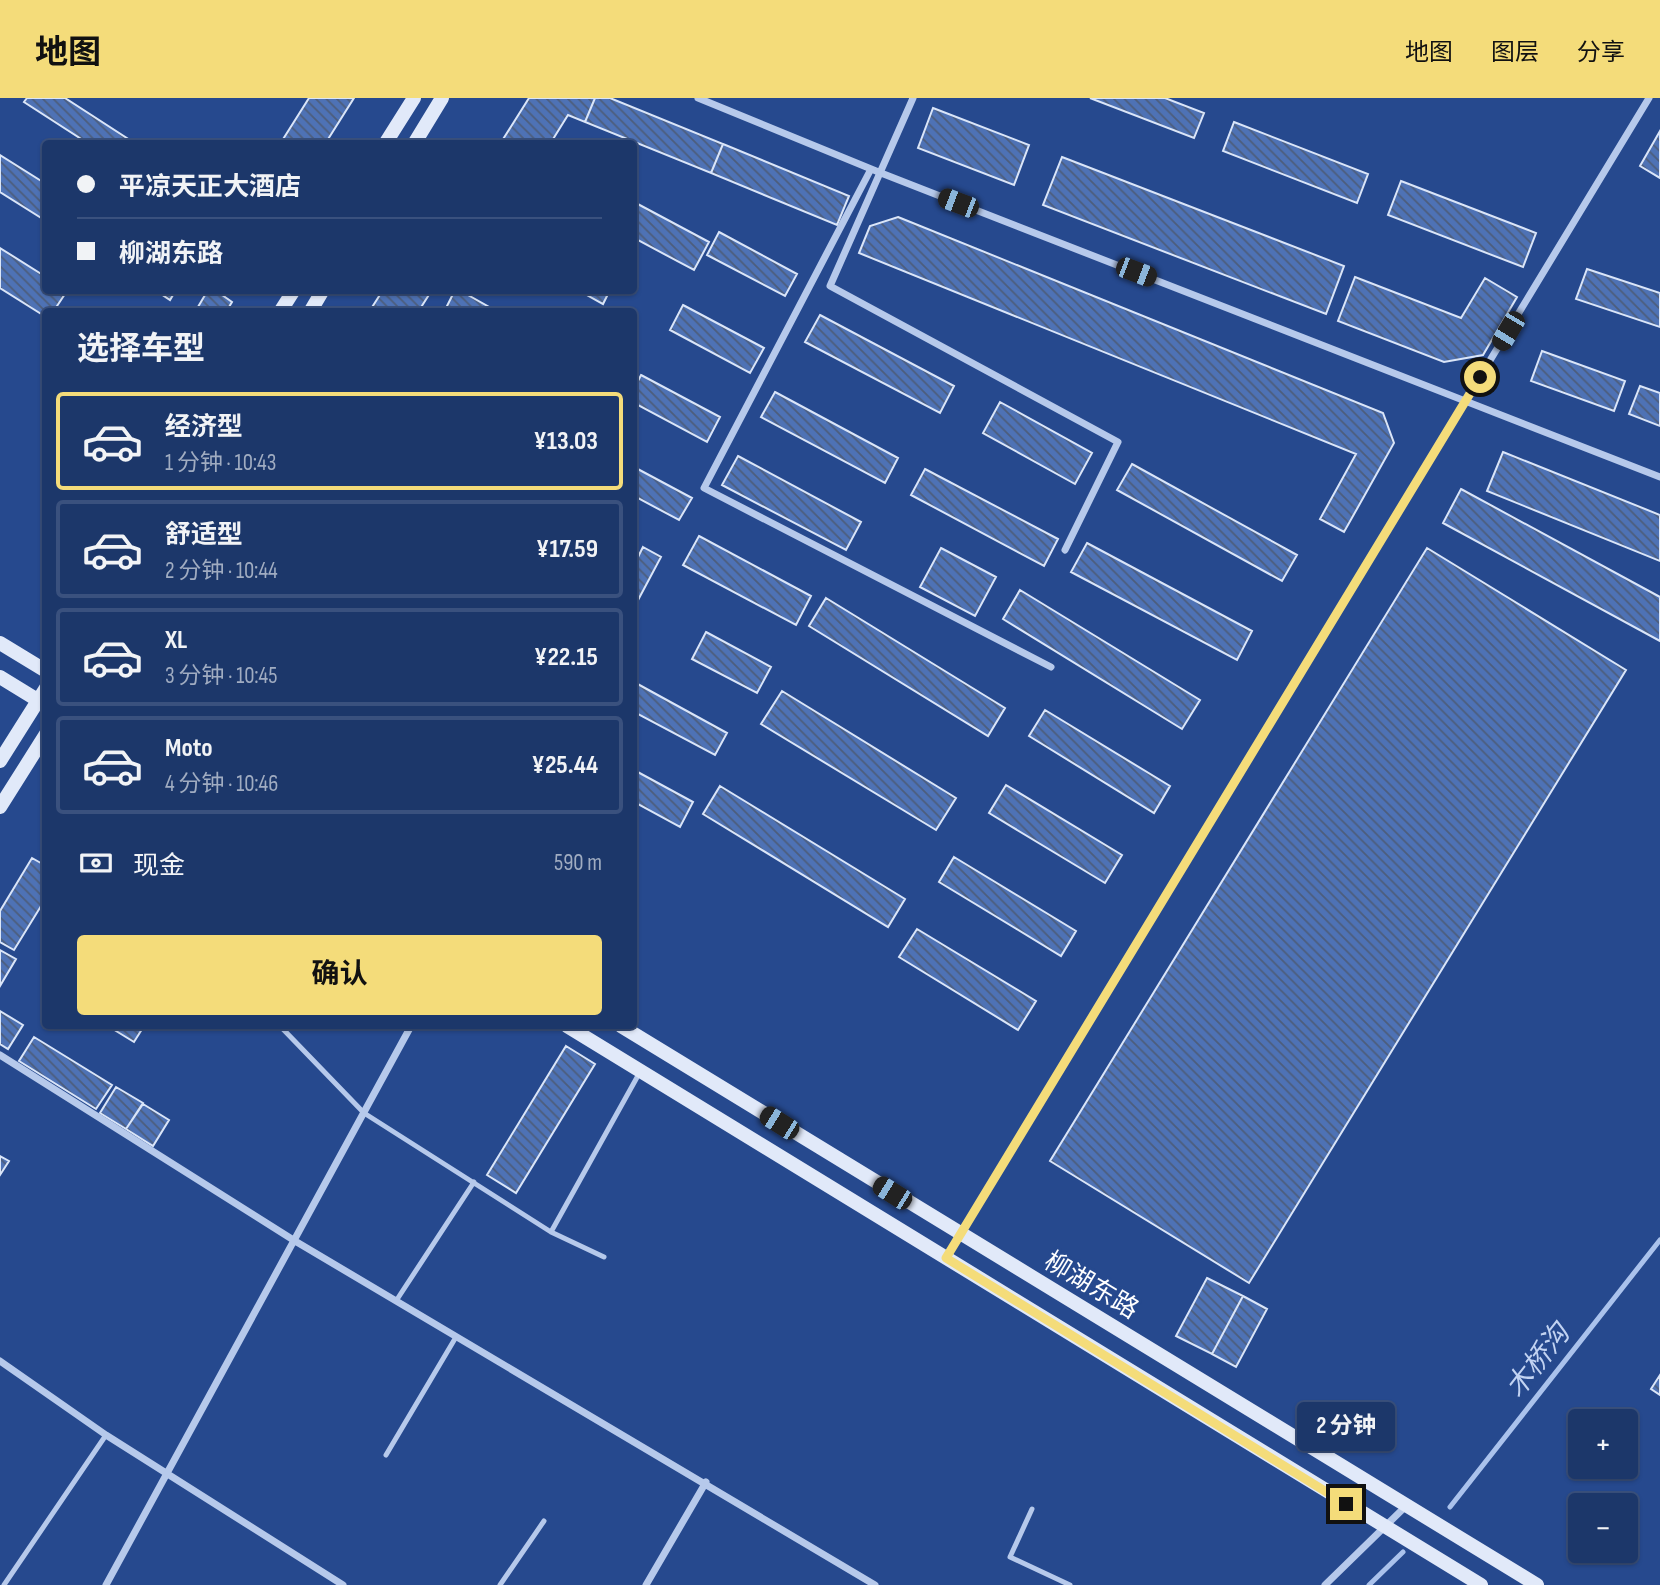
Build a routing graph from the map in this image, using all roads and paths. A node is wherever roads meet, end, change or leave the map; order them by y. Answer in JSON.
{"nodes":[{"id":1,"x":414,"y":98,"type":"edge"},
{"id":2,"x":442,"y":98,"type":"edge"},
{"id":3,"x":698,"y":98,"type":"edge"},
{"id":4,"x":913,"y":98,"type":"edge"},
{"id":5,"x":1649,"y":98,"type":"edge"},
{"id":6,"x":388,"y":140,"type":"edge"},
{"id":7,"x":416,"y":140,"type":"edge"},
{"id":8,"x":871,"y":169,"type":"junction"},
{"id":9,"x":881,"y":173,"type":"junction"},
{"id":10,"x":1466,"y":400,"type":"junction"},
{"id":11,"x":1660,"y":477,"type":"edge"},
{"id":12,"x":1065,"y":550,"type":"dead end"},
{"id":13,"x":0,"y":643,"type":"edge"},
{"id":14,"x":1051,"y":667,"type":"dead end"},
{"id":15,"x":42,"y":669,"type":"edge"},
{"id":16,"x":0,"y":677,"type":"edge"},
{"id":17,"x":42,"y":698,"type":"edge"},
{"id":18,"x":42,"y":699,"type":"edge"},
{"id":19,"x":42,"y":740,"type":"edge"},
{"id":20,"x":0,"y":761,"type":"edge"},
{"id":21,"x":0,"y":807,"type":"edge"},
{"id":22,"x":283,"y":1029,"type":"edge"},
{"id":23,"x":409,"y":1029,"type":"edge"},
{"id":24,"x":573,"y":1029,"type":"edge"},
{"id":25,"x":626,"y":1029,"type":"edge"},
{"id":26,"x":0,"y":1055,"type":"edge"},
{"id":27,"x":641,"y":1070,"type":"junction"},
{"id":28,"x":365,"y":1112,"type":"junction"},
{"id":29,"x":474,"y":1182,"type":"junction"},
{"id":30,"x":551,"y":1231,"type":"junction"},
{"id":31,"x":959,"y":1235,"type":"junction"},
{"id":32,"x":295,"y":1241,"type":"junction"},
{"id":33,"x":604,"y":1257,"type":"dead end"},
{"id":34,"x":946,"y":1258,"type":"junction"},
{"id":35,"x":396,"y":1301,"type":"junction"},
{"id":36,"x":456,"y":1337,"type":"junction"},
{"id":37,"x":1,"y":1363,"type":"edge"},
{"id":38,"x":106,"y":1435,"type":"junction"},
{"id":39,"x":386,"y":1455,"type":"dead end"},
{"id":40,"x":168,"y":1475,"type":"junction"},
{"id":41,"x":706,"y":1482,"type":"junction"},
{"id":42,"x":1406,"y":1506,"type":"junction"},
{"id":43,"x":1032,"y":1510,"type":"dead end"},
{"id":44,"x":544,"y":1521,"type":"dead end"},
{"id":45,"x":1385,"y":1527,"type":"junction"},
{"id":46,"x":4,"y":1585,"type":"edge"},
{"id":47,"x":106,"y":1585,"type":"edge"},
{"id":48,"x":343,"y":1585,"type":"edge"},
{"id":49,"x":500,"y":1585,"type":"edge"},
{"id":50,"x":646,"y":1585,"type":"edge"},
{"id":51,"x":875,"y":1585,"type":"edge"},
{"id":52,"x":1070,"y":1585,"type":"edge"},
{"id":53,"x":1325,"y":1585,"type":"edge"},
{"id":54,"x":1481,"y":1585,"type":"edge"},
{"id":55,"x":1537,"y":1585,"type":"edge"}],
"edges":[{"from":1,"to":6,"type":"main road"},
{"from":2,"to":7,"type":"main road"},
{"from":3,"to":8,"type":"street"},
{"from":4,"to":9,"type":"street"},
{"from":5,"to":10,"type":"street"},
{"from":8,"to":9,"type":"street"},
{"from":8,"to":14,"type":"street"},
{"from":9,"to":10,"type":"street"},
{"from":9,"to":12,"type":"street"},
{"from":10,"to":11,"type":"street"},
{"from":10,"to":31,"type":"street"},
{"from":13,"to":15,"type":"main road"},
{"from":16,"to":17,"type":"main road"},
{"from":18,"to":20,"type":"main road"},
{"from":19,"to":21,"type":"main road"},
{"from":22,"to":28,"type":"lane"},
{"from":23,"to":28,"type":"street"},
{"from":24,"to":27,"type":"main road","name":"柳湖东路"},
{"from":25,"to":31,"type":"main road","name":"柳湖东路"},
{"from":26,"to":32,"type":"street"},
{"from":27,"to":30,"type":"lane"},
{"from":27,"to":34,"type":"main road","name":"柳湖东路"},
{"from":28,"to":29,"type":"lane"},
{"from":28,"to":32,"type":"street"},
{"from":29,"to":30,"type":"lane"},
{"from":29,"to":35,"type":"lane"},
{"from":30,"to":33,"type":"lane"},
{"from":31,"to":34,"type":"street"},
{"from":31,"to":42,"type":"main road","name":"柳湖东路"},
{"from":32,"to":35,"type":"street"},
{"from":32,"to":40,"type":"street"},
{"from":34,"to":45,"type":"main road","name":"柳湖东路"},
{"from":35,"to":36,"type":"street"},
{"from":36,"to":39,"type":"lane"},
{"from":36,"to":41,"type":"street"},
{"from":37,"to":38,"type":"street"},
{"from":38,"to":40,"type":"street"},
{"from":38,"to":46,"type":"lane"},
{"from":40,"to":47,"type":"street"},
{"from":40,"to":48,"type":"street"},
{"from":41,"to":50,"type":"street"},
{"from":41,"to":51,"type":"street"},
{"from":42,"to":45,"type":"street"},
{"from":42,"to":55,"type":"main road","name":"柳湖东路"},
{"from":43,"to":52,"type":"lane"},
{"from":44,"to":49,"type":"lane"},
{"from":45,"to":53,"type":"street"},
{"from":45,"to":54,"type":"main road","name":"柳湖东路"}]}
